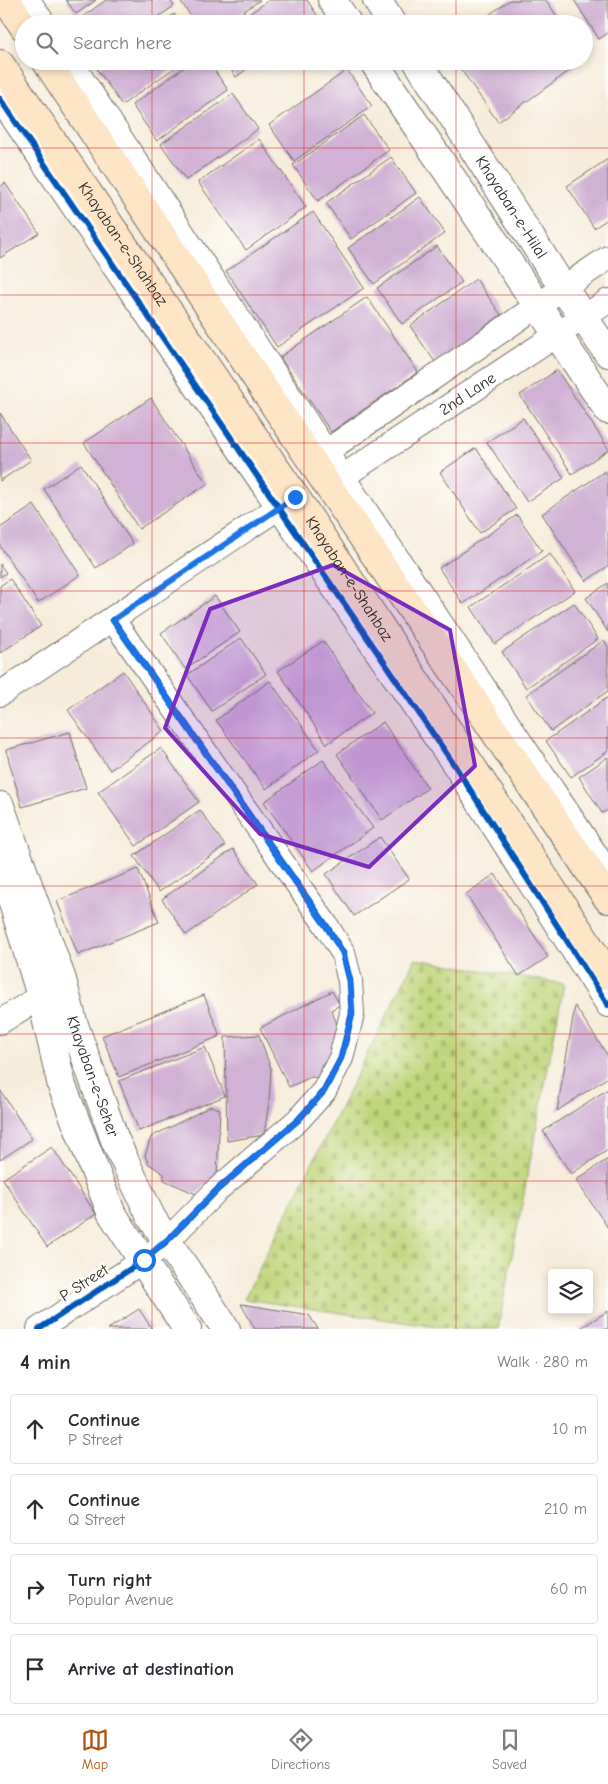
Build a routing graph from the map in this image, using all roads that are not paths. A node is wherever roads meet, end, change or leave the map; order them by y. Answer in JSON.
{"nodes":[{"id":1,"x":6,"y":0,"type":"edge"},
{"id":2,"x":28,"y":0,"type":"edge"},
{"id":3,"x":332,"y":0,"type":"edge"},
{"id":4,"x":377,"y":0,"type":"edge"},
{"id":5,"x":16,"y":15,"type":"edge"},
{"id":6,"x":38,"y":15,"type":"edge"},
{"id":7,"x":342,"y":15,"type":"edge"},
{"id":8,"x":386,"y":15,"type":"edge"},
{"id":9,"x":0,"y":64,"type":"edge"},
{"id":10,"x":52,"y":70,"type":"edge"},
{"id":11,"x":76,"y":70,"type":"edge"},
{"id":12,"x":379,"y":70,"type":"edge"},
{"id":13,"x":422,"y":70,"type":"edge"},
{"id":14,"x":0,"y":99,"type":"edge"},
{"id":15,"x":608,"y":258,"type":"edge"},
{"id":16,"x":563,"y":288,"type":"junction"},
{"id":17,"x":608,"y":301,"type":"edge"},
{"id":18,"x":536,"y":306,"type":"junction"},
{"id":19,"x":584,"y":317,"type":"junction"},
{"id":20,"x":557,"y":335,"type":"junction"},
{"id":21,"x":608,"y":353,"type":"edge"},
{"id":22,"x":608,"y":410,"type":"edge"},
{"id":23,"x":319,"y":457,"type":"junction"},
{"id":24,"x":336,"y":481,"type":"junction"},
{"id":25,"x":287,"y":502,"type":"junction"},
{"id":26,"x":113,"y":620,"type":"junction"},
{"id":27,"x":1,"y":695,"type":"edge"},
{"id":28,"x":0,"y":806,"type":"edge"},
{"id":29,"x":0,"y":860,"type":"edge"},
{"id":30,"x":608,"y":873,"type":"edge"},
{"id":31,"x":608,"y":899,"type":"edge"},
{"id":32,"x":608,"y":975,"type":"edge"},
{"id":33,"x":51,"y":988,"type":"junction"},
{"id":34,"x":608,"y":1005,"type":"edge"},
{"id":35,"x":0,"y":1022,"type":"edge"},
{"id":36,"x":167,"y":1240,"type":"junction"},
{"id":37,"x":144,"y":1260,"type":"junction"},
{"id":38,"x":40,"y":1329,"type":"edge"},
{"id":39,"x":187,"y":1329,"type":"edge"},
{"id":40,"x":226,"y":1329,"type":"edge"}],
"edges":[{"from":1,"to":5,"type":"main road"},
{"from":2,"to":6,"type":"street"},
{"from":3,"to":7,"type":"street"},
{"from":4,"to":8,"type":"street"},
{"from":9,"to":25,"type":"main road","name":"Khayaban-e-Shahbaz"},
{"from":10,"to":23,"type":"main road","name":"Khayaban-e-Shahbaz"},
{"from":11,"to":23,"type":"street"},
{"from":12,"to":18,"type":"street"},
{"from":13,"to":16,"type":"street","name":"Khayaban-e-Hilal"},
{"from":14,"to":25,"type":"street"},
{"from":15,"to":16,"type":"street"},
{"from":16,"to":18,"type":"street"},
{"from":16,"to":19,"type":"street","name":"Khayaban-e-Hilal"},
{"from":17,"to":19,"type":"street","name":"2nd Lane"},
{"from":18,"to":20,"type":"street"},
{"from":18,"to":23,"type":"street"},
{"from":19,"to":20,"type":"street","name":"2nd Lane"},
{"from":19,"to":21,"type":"street","name":"Khayaban-e-Hilal"},
{"from":20,"to":22,"type":"street"},
{"from":20,"to":24,"type":"street","name":"2nd Lane"},
{"from":23,"to":24,"type":"main road","name":"Khayaban-e-Shahbaz"},
{"from":24,"to":30,"type":"street"},
{"from":24,"to":31,"type":"main road","name":"Khayaban-e-Shahbaz"},
{"from":25,"to":26,"type":"street"},
{"from":25,"to":32,"type":"main road","name":"Khayaban-e-Shahbaz"},
{"from":25,"to":34,"type":"street"},
{"from":26,"to":27,"type":"street"},
{"from":26,"to":36,"type":"street","name":"P Street"},
{"from":28,"to":33,"type":"street","name":"Khayaban-e-Seher"},
{"from":29,"to":33,"type":"street","name":"Khayaban-e-Seher"},
{"from":33,"to":35,"type":"street"},
{"from":33,"to":36,"type":"street","name":"Khayaban-e-Seher"},
{"from":33,"to":37,"type":"street","name":"Khayaban-e-Seher"},
{"from":36,"to":37,"type":"street","name":"P Street"},
{"from":36,"to":40,"type":"street","name":"Khayaban-e-Seher"},
{"from":37,"to":38,"type":"street","name":"P Street"},
{"from":37,"to":39,"type":"street","name":"Khayaban-e-Seher"}]}
